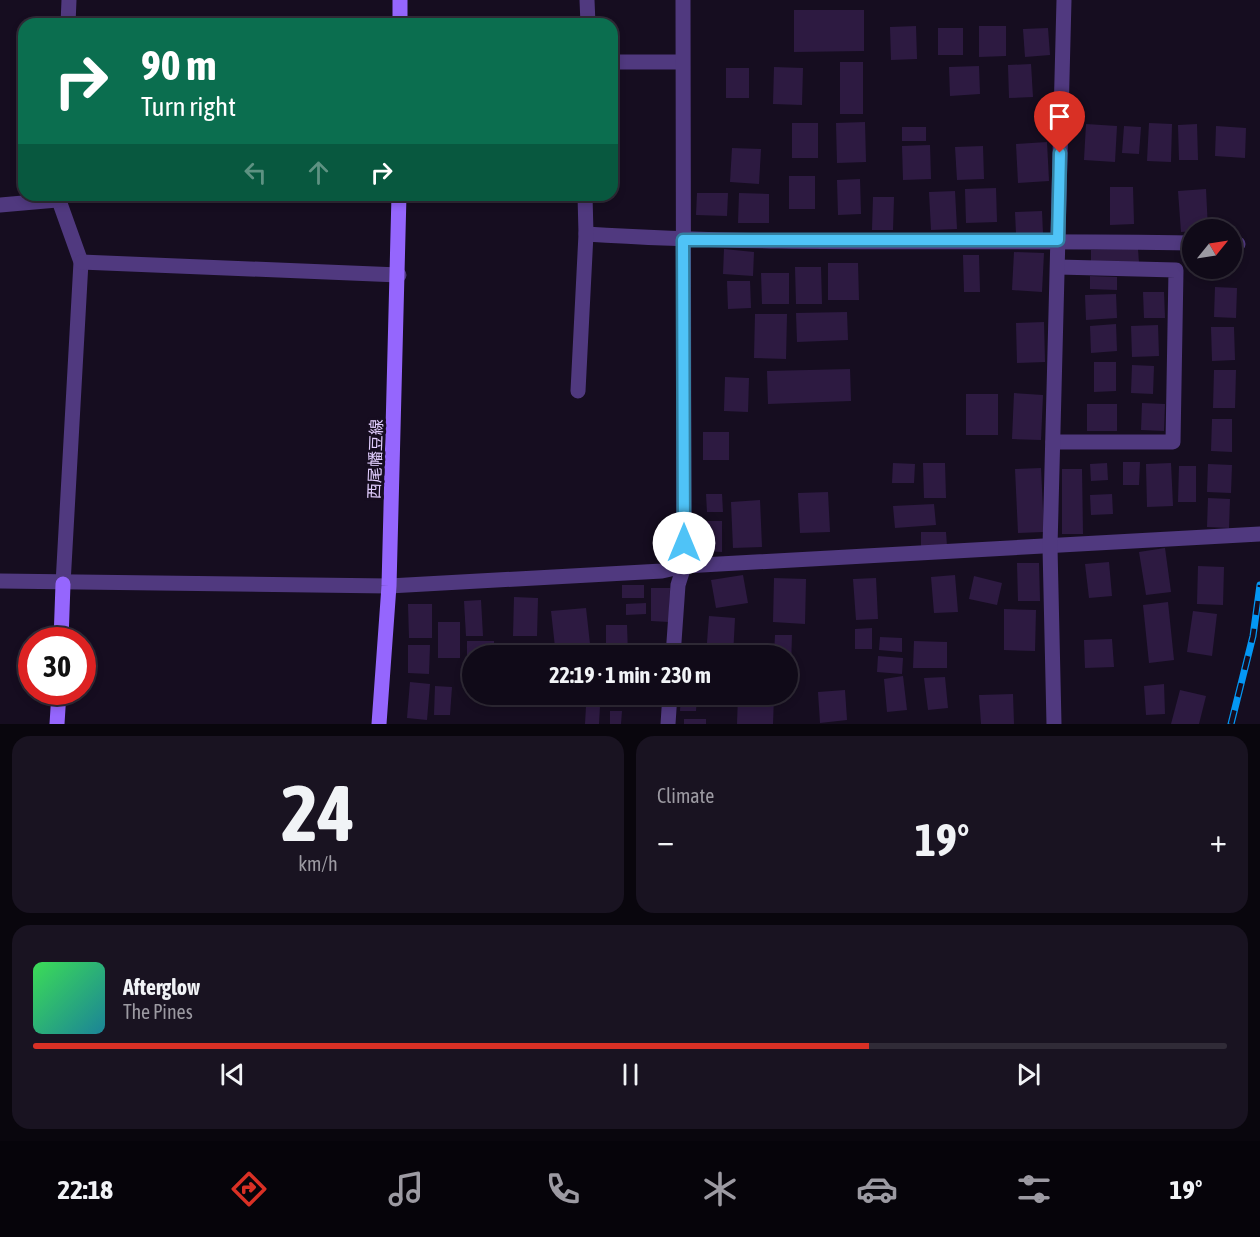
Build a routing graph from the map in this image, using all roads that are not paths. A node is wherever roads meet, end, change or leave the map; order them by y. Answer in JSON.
{"nodes":[{"id":1,"x":69,"y":0,"type":"edge"},
{"id":2,"x":400,"y":0,"type":"edge"},
{"id":3,"x":587,"y":0,"type":"edge"},
{"id":4,"x":683,"y":0,"type":"edge"},
{"id":5,"x":1064,"y":0,"type":"edge"},
{"id":6,"x":68,"y":18,"type":"edge"},
{"id":7,"x":399,"y":18,"type":"edge"},
{"id":8,"x":588,"y":18,"type":"edge"},
{"id":9,"x":618,"y":62,"type":"edge"},
{"id":10,"x":682,"y":62,"type":"junction"},
{"id":11,"x":33,"y":201,"type":"edge"},
{"id":12,"x":58,"y":201,"type":"edge"},
{"id":13,"x":399,"y":201,"type":"edge"},
{"id":14,"x":585,"y":201,"type":"edge"},
{"id":15,"x":0,"y":205,"type":"edge"},
{"id":16,"x":586,"y":234,"type":"junction"},
{"id":17,"x":683,"y":240,"type":"junction"},
{"id":18,"x":1058,"y":240,"type":"junction"},
{"id":19,"x":1182,"y":243,"type":"edge"},
{"id":20,"x":81,"y":262,"type":"junction"},
{"id":21,"x":1058,"y":267,"type":"junction"},
{"id":22,"x":399,"y":274,"type":"junction"},
{"id":23,"x":578,"y":391,"type":"dead end"},
{"id":24,"x":1053,"y":442,"type":"junction"},
{"id":25,"x":1260,"y":534,"type":"edge"},
{"id":26,"x":1050,"y":547,"type":"junction"},
{"id":27,"x":684,"y":566,"type":"junction"},
{"id":28,"x":0,"y":581,"type":"edge"},
{"id":29,"x":63,"y":584,"type":"junction"},
{"id":30,"x":389,"y":586,"type":"junction"},
{"id":31,"x":61,"y":627,"type":"edge"},
{"id":32,"x":674,"y":645,"type":"edge"},
{"id":33,"x":58,"y":705,"type":"edge"},
{"id":34,"x":669,"y":705,"type":"edge"},
{"id":35,"x":57,"y":724,"type":"edge"},
{"id":36,"x":379,"y":724,"type":"edge"},
{"id":37,"x":668,"y":724,"type":"edge"},
{"id":38,"x":1054,"y":724,"type":"edge"}],
"edges":[{"from":1,"to":6,"type":"street"},
{"from":2,"to":7,"type":"main road"},
{"from":3,"to":8,"type":"street"},
{"from":4,"to":10,"type":"street"},
{"from":5,"to":18,"type":"street"},
{"from":9,"to":10,"type":"street"},
{"from":10,"to":17,"type":"street"},
{"from":11,"to":15,"type":"street"},
{"from":12,"to":20,"type":"street"},
{"from":13,"to":22,"type":"main road","name":"西尾幡豆線"},
{"from":14,"to":16,"type":"street"},
{"from":16,"to":17,"type":"street"},
{"from":16,"to":23,"type":"street"},
{"from":17,"to":18,"type":"street"},
{"from":17,"to":27,"type":"street"},
{"from":18,"to":19,"type":"street"},
{"from":18,"to":21,"type":"street"},
{"from":20,"to":22,"type":"street"},
{"from":20,"to":29,"type":"street"},
{"from":21,"to":24,"type":"street"},
{"from":21,"to":24,"type":"street"},
{"from":22,"to":30,"type":"main road","name":"西尾幡豆線"},
{"from":24,"to":26,"type":"street"},
{"from":25,"to":26,"type":"street"},
{"from":26,"to":27,"type":"street"},
{"from":26,"to":38,"type":"street"},
{"from":27,"to":30,"type":"street"},
{"from":27,"to":32,"type":"street"},
{"from":28,"to":29,"type":"street"},
{"from":29,"to":30,"type":"street"},
{"from":29,"to":31,"type":"main road"},
{"from":30,"to":36,"type":"main road","name":"西尾幡豆線"},
{"from":33,"to":35,"type":"main road"},
{"from":34,"to":37,"type":"street"}]}
